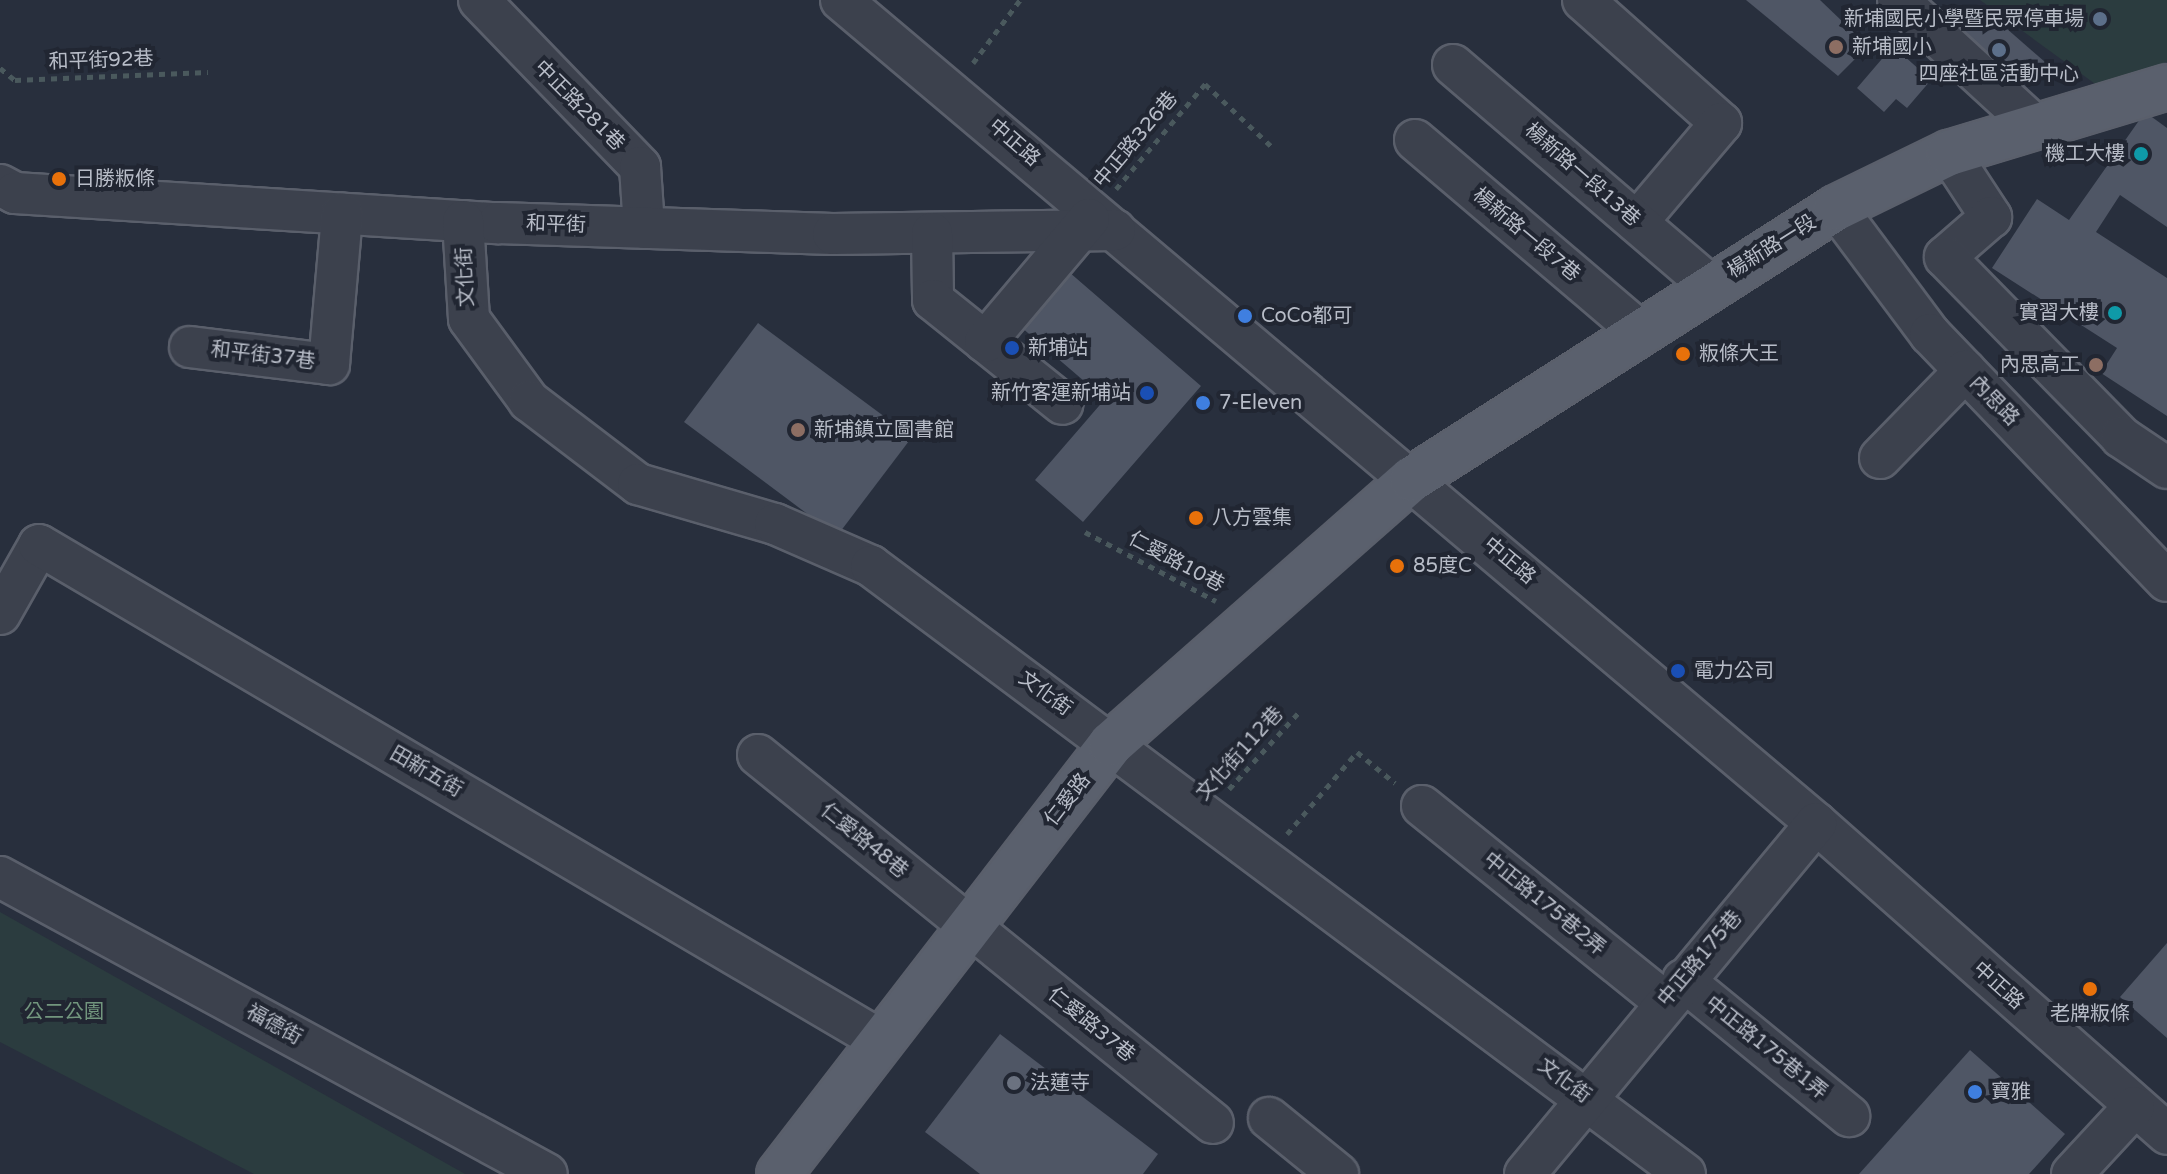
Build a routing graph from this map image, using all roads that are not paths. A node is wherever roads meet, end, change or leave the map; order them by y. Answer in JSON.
{"nodes":[{"id":1,"x":479,"y":0,"type":"edge"},
{"id":2,"x":841,"y":0,"type":"edge"},
{"id":3,"x":1583,"y":0,"type":"edge"},
{"id":4,"x":1898,"y":0,"type":"edge"},
{"id":5,"x":1453,"y":65,"type":"dead end"},
{"id":6,"x":2167,"y":87,"type":"edge"},
{"id":7,"x":2036,"y":127,"type":"junction"},
{"id":8,"x":1415,"y":140,"type":"dead end"},
{"id":9,"x":1949,"y":153,"type":"junction"},
{"id":10,"x":0,"y":185,"type":"edge"},
{"id":11,"x":1836,"y":208,"type":"junction"},
{"id":12,"x":342,"y":214,"type":"junction"},
{"id":13,"x":463,"y":221,"type":"junction"},
{"id":14,"x":1637,"y":222,"type":"junction"},
{"id":15,"x":1096,"y":225,"type":"junction"},
{"id":16,"x":644,"y":228,"type":"junction"},
{"id":17,"x":932,"y":233,"type":"junction"},
{"id":18,"x":1710,"y":285,"type":"junction"},
{"id":19,"x":1638,"y":330,"type":"junction"},
{"id":20,"x":985,"y":342,"type":"junction"},
{"id":21,"x":190,"y":347,"type":"dead end"},
{"id":22,"x":1965,"y":371,"type":"junction"},
{"id":23,"x":1063,"y":404,"type":"dead end"},
{"id":24,"x":1880,"y":458,"type":"dead end"},
{"id":25,"x":2167,"y":468,"type":"edge"},
{"id":26,"x":1412,"y":479,"type":"junction"},
{"id":27,"x":2167,"y":581,"type":"edge"},
{"id":28,"x":0,"y":614,"type":"edge"},
{"id":29,"x":1111,"y":744,"type":"junction"},
{"id":30,"x":758,"y":755,"type":"dead end"},
{"id":31,"x":1422,"y":806,"type":"road end"},
{"id":32,"x":1816,"y":823,"type":"junction"},
{"id":33,"x":0,"y":877,"type":"edge"},
{"id":34,"x":969,"y":927,"type":"junction"},
{"id":35,"x":1674,"y":991,"type":"junction"},
{"id":36,"x":880,"y":1040,"type":"junction"},
{"id":37,"x":1585,"y":1096,"type":"junction"},
{"id":38,"x":2134,"y":1107,"type":"junction"},
{"id":39,"x":1849,"y":1116,"type":"dead end"},
{"id":40,"x":1269,"y":1118,"type":"dead end"},
{"id":41,"x":1213,"y":1123,"type":"dead end"},
{"id":42,"x":2167,"y":1134,"type":"edge"},
{"id":43,"x":547,"y":1174,"type":"edge"},
{"id":44,"x":779,"y":1174,"type":"edge"},
{"id":45,"x":1338,"y":1174,"type":"edge"},
{"id":46,"x":1525,"y":1174,"type":"edge"},
{"id":47,"x":1685,"y":1174,"type":"edge"},
{"id":48,"x":2072,"y":1174,"type":"edge"}],
"edges":[{"from":1,"to":16,"type":"street","name":"中正路281巷"},
{"from":2,"to":15,"type":"street","name":"中正路"},
{"from":3,"to":14,"type":"street"},
{"from":4,"to":7,"type":"street"},
{"from":5,"to":14,"type":"street","name":"楊新路一段13巷"},
{"from":6,"to":7,"type":"main road","name":"楊新路一段"},
{"from":7,"to":9,"type":"main road","name":"楊新路一段"},
{"from":8,"to":19,"type":"street","name":"楊新路一段7巷"},
{"from":9,"to":11,"type":"main road","name":"楊新路一段"},
{"from":9,"to":25,"type":"street"},
{"from":10,"to":12,"type":"street","name":"和平街"},
{"from":11,"to":18,"type":"main road","name":"楊新路一段"},
{"from":11,"to":22,"type":"street","name":"內思路"},
{"from":12,"to":13,"type":"street","name":"和平街"},
{"from":12,"to":21,"type":"street","name":"和平街37巷"},
{"from":13,"to":16,"type":"street","name":"和平街"},
{"from":13,"to":29,"type":"street","name":"文化街"},
{"from":14,"to":18,"type":"street","name":"楊新路一段13巷"},
{"from":15,"to":17,"type":"street","name":"和平街"},
{"from":15,"to":20,"type":"street"},
{"from":15,"to":26,"type":"street","name":"中正路"},
{"from":16,"to":17,"type":"street","name":"和平街"},
{"from":17,"to":20,"type":"street"},
{"from":18,"to":19,"type":"main road","name":"楊新路一段"},
{"from":19,"to":26,"type":"main road","name":"楊新路一段"},
{"from":20,"to":23,"type":"street"},
{"from":22,"to":24,"type":"street"},
{"from":22,"to":27,"type":"street","name":"內思路"},
{"from":26,"to":29,"type":"main road","name":"仁愛路"},
{"from":26,"to":32,"type":"street","name":"中正路"},
{"from":28,"to":36,"type":"street","name":"田新五街"},
{"from":29,"to":34,"type":"main road","name":"仁愛路"},
{"from":29,"to":37,"type":"street","name":"文化街"},
{"from":30,"to":34,"type":"street","name":"仁愛路48巷"},
{"from":31,"to":35,"type":"street","name":"中正路175巷2弄"},
{"from":32,"to":35,"type":"street","name":"中正路175巷"},
{"from":32,"to":38,"type":"street","name":"中正路"},
{"from":33,"to":43,"type":"street","name":"福德街"},
{"from":34,"to":36,"type":"main road","name":"仁愛路"},
{"from":34,"to":41,"type":"street","name":"仁愛路37巷"},
{"from":35,"to":37,"type":"street","name":"中正路175巷"},
{"from":35,"to":39,"type":"street","name":"中正路175巷1弄"},
{"from":36,"to":44,"type":"main road","name":"仁愛路"},
{"from":37,"to":46,"type":"street","name":"中正路175巷"},
{"from":37,"to":47,"type":"street","name":"文化街"},
{"from":38,"to":42,"type":"street","name":"中正路"},
{"from":38,"to":48,"type":"street"},
{"from":40,"to":45,"type":"street"}]}
